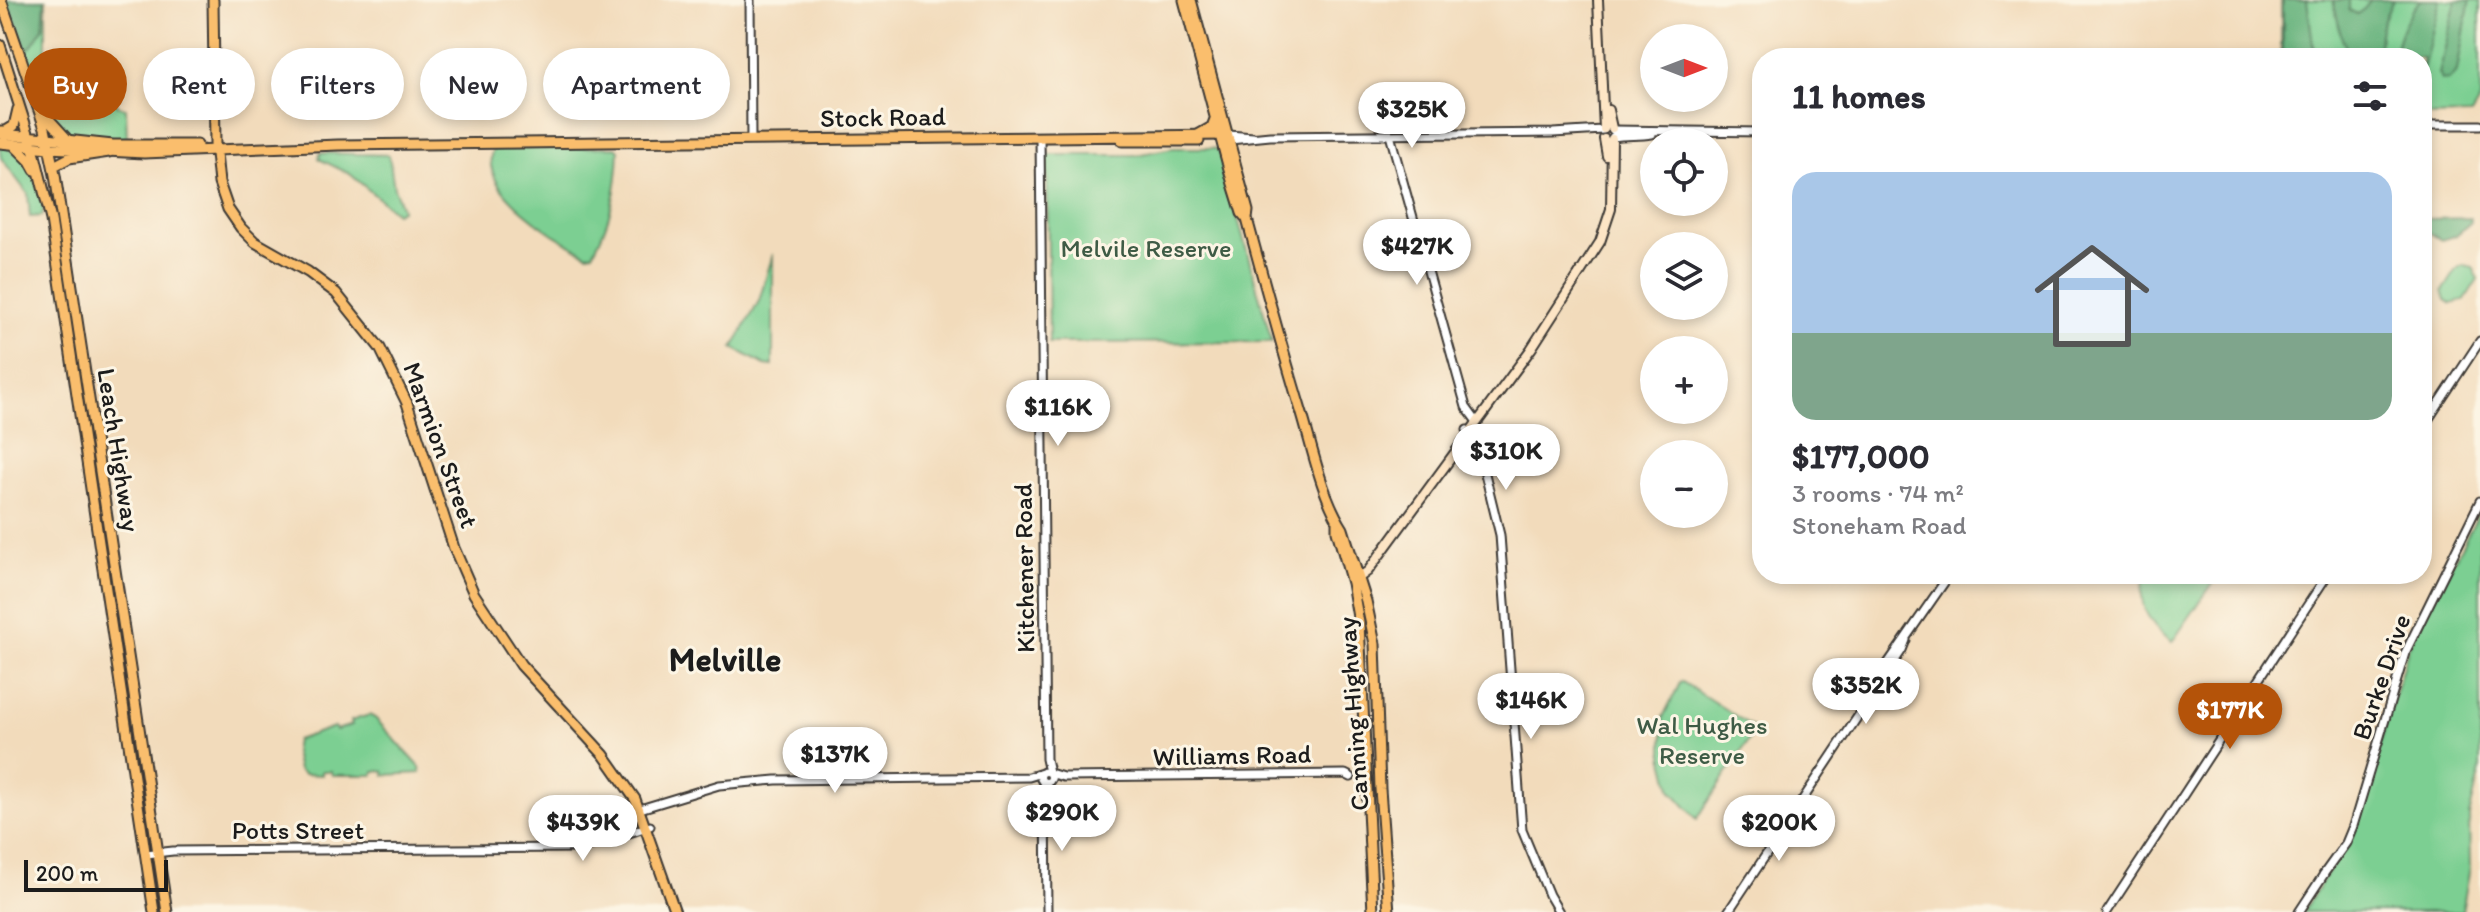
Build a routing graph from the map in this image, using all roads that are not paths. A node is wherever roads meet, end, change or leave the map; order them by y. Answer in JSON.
{"nodes":[{"id":1,"x":1,"y":0,"type":"edge"},
{"id":2,"x":215,"y":0,"type":"edge"},
{"id":3,"x":750,"y":0,"type":"edge"},
{"id":4,"x":1184,"y":0,"type":"edge"},
{"id":5,"x":1191,"y":0,"type":"edge"},
{"id":6,"x":1598,"y":0,"type":"edge"},
{"id":7,"x":0,"y":45,"type":"edge"},
{"id":8,"x":24,"y":67,"type":"edge"},
{"id":9,"x":18,"y":102,"type":"junction"},
{"id":10,"x":1215,"y":118,"type":"junction"},
{"id":11,"x":42,"y":120,"type":"edge"},
{"id":12,"x":50,"y":120,"type":"edge"},
{"id":13,"x":2432,"y":125,"type":"edge"},
{"id":14,"x":2480,"y":125,"type":"edge"},
{"id":15,"x":0,"y":132,"type":"edge"},
{"id":16,"x":1752,"y":132,"type":"edge"},
{"id":17,"x":1608,"y":133,"type":"junction"},
{"id":18,"x":1198,"y":135,"type":"junction"},
{"id":19,"x":1390,"y":135,"type":"junction"},
{"id":20,"x":1040,"y":137,"type":"junction"},
{"id":21,"x":1087,"y":138,"type":"junction"},
{"id":22,"x":1225,"y":138,"type":"junction"},
{"id":23,"x":68,"y":140,"type":"junction"},
{"id":24,"x":751,"y":140,"type":"junction"},
{"id":25,"x":31,"y":141,"type":"junction"},
{"id":26,"x":0,"y":143,"type":"edge"},
{"id":27,"x":48,"y":143,"type":"junction"},
{"id":28,"x":13,"y":144,"type":"junction"},
{"id":29,"x":218,"y":147,"type":"junction"},
{"id":30,"x":109,"y":152,"type":"junction"},
{"id":31,"x":54,"y":166,"type":"junction"},
{"id":32,"x":45,"y":191,"type":"junction"},
{"id":33,"x":2480,"y":341,"type":"edge"},
{"id":34,"x":2432,"y":414,"type":"edge"},
{"id":35,"x":1476,"y":420,"type":"junction"},
{"id":36,"x":1468,"y":432,"type":"junction"},
{"id":37,"x":2480,"y":501,"type":"edge"},
{"id":38,"x":2480,"y":511,"type":"edge"},
{"id":39,"x":2464,"y":536,"type":"junction"},
{"id":40,"x":1355,"y":578,"type":"junction"},
{"id":41,"x":1943,"y":584,"type":"edge"},
{"id":42,"x":2321,"y":584,"type":"edge"},
{"id":43,"x":1371,"y":621,"type":"junction"},
{"id":44,"x":1359,"y":623,"type":"junction"},
{"id":45,"x":1046,"y":777,"type":"junction"},
{"id":46,"x":1351,"y":777,"type":"dead end"},
{"id":47,"x":642,"y":808,"type":"junction"},
{"id":48,"x":648,"y":826,"type":"junction"},
{"id":49,"x":158,"y":852,"type":"junction"},
{"id":50,"x":146,"y":854,"type":"junction"},
{"id":51,"x":154,"y":912,"type":"edge"},
{"id":52,"x":167,"y":912,"type":"edge"},
{"id":53,"x":677,"y":912,"type":"edge"},
{"id":54,"x":1047,"y":912,"type":"edge"},
{"id":55,"x":1373,"y":912,"type":"edge"},
{"id":56,"x":1389,"y":912,"type":"edge"},
{"id":57,"x":1559,"y":912,"type":"edge"},
{"id":58,"x":1728,"y":912,"type":"edge"},
{"id":59,"x":2107,"y":912,"type":"edge"},
{"id":60,"x":2299,"y":912,"type":"edge"}],
"edges":[{"from":1,"to":8,"type":"main road","name":"Leach Highway"},
{"from":2,"to":29,"type":"main road","name":"Marmion Street"},
{"from":3,"to":24,"type":"street"},
{"from":4,"to":10,"type":"main road","name":"Canning Highway"},
{"from":5,"to":22,"type":"main road","name":"Canning Highway"},
{"from":6,"to":17,"type":"main road"},
{"from":7,"to":9,"type":"main road","name":"Leach Highway"},
{"from":9,"to":15,"type":"main road"},
{"from":9,"to":25,"type":"main road","name":"Leach Highway"},
{"from":10,"to":18,"type":"main road"},
{"from":10,"to":22,"type":"main road","name":"Canning Highway"},
{"from":11,"to":27,"type":"main road","name":"Leach Highway"},
{"from":12,"to":23,"type":"main road"},
{"from":13,"to":14,"type":"street"},
{"from":15,"to":25,"type":"main road","name":"Stock Road"},
{"from":16,"to":17,"type":"street","name":"Stock Road"},
{"from":17,"to":19,"type":"street","name":"Stock Road"},
{"from":17,"to":35,"type":"main road"},
{"from":18,"to":21,"type":"main road","name":"Stock Road"},
{"from":18,"to":22,"type":"main road","name":"Stock Road"},
{"from":19,"to":22,"type":"street","name":"Stock Road"},
{"from":19,"to":35,"type":"street"},
{"from":20,"to":21,"type":"main road","name":"Stock Road"},
{"from":20,"to":24,"type":"main road","name":"Stock Road"},
{"from":20,"to":45,"type":"street","name":"Kitchener Road"},
{"from":21,"to":22,"type":"main road","name":"Stock Road"},
{"from":22,"to":40,"type":"main road","name":"Canning Highway"},
{"from":23,"to":27,"type":"main road","name":"Stock Road"},
{"from":23,"to":29,"type":"main road","name":"Stock Road"},
{"from":24,"to":29,"type":"main road","name":"Stock Road"},
{"from":25,"to":27,"type":"main road","name":"Stock Road"},
{"from":25,"to":28,"type":"main road","name":"Stock Road"},
{"from":25,"to":32,"type":"main road","name":"Leach Highway"},
{"from":26,"to":28,"type":"main road","name":"Stock Road"},
{"from":27,"to":30,"type":"main road","name":"Stock Road"},
{"from":27,"to":31,"type":"main road","name":"Leach Highway"},
{"from":28,"to":32,"type":"main road"},
{"from":29,"to":30,"type":"main road","name":"Stock Road"},
{"from":29,"to":47,"type":"main road","name":"Marmion Street"},
{"from":30,"to":31,"type":"main road"},
{"from":31,"to":49,"type":"main road","name":"Leach Highway"},
{"from":32,"to":50,"type":"main road","name":"Leach Highway"},
{"from":33,"to":34,"type":"street"},
{"from":35,"to":36,"type":"main road"},
{"from":36,"to":40,"type":"main road"},
{"from":36,"to":57,"type":"street"},
{"from":37,"to":39,"type":"street","name":"Burke Drive"},
{"from":38,"to":39,"type":"street","name":"Burke Drive"},
{"from":39,"to":60,"type":"street","name":"Burke Drive"},
{"from":40,"to":43,"type":"main road","name":"Canning Highway"},
{"from":40,"to":44,"type":"main road","name":"Canning Highway"},
{"from":41,"to":58,"type":"street"},
{"from":42,"to":59,"type":"street"},
{"from":43,"to":44,"type":"main road"},
{"from":43,"to":56,"type":"main road","name":"Canning Highway"},
{"from":44,"to":55,"type":"main road","name":"Canning Highway"},
{"from":45,"to":46,"type":"street","name":"Williams Road"},
{"from":45,"to":47,"type":"street","name":"Williams Road"},
{"from":45,"to":54,"type":"street","name":"Kitchener Road"},
{"from":47,"to":48,"type":"main road","name":"Marmion Street"},
{"from":48,"to":49,"type":"street","name":"Potts Street"},
{"from":48,"to":53,"type":"main road","name":"Marmion Street"},
{"from":49,"to":50,"type":"street","name":"Potts Street"},
{"from":49,"to":52,"type":"main road","name":"Leach Highway"},
{"from":50,"to":51,"type":"main road","name":"Leach Highway"}]}
